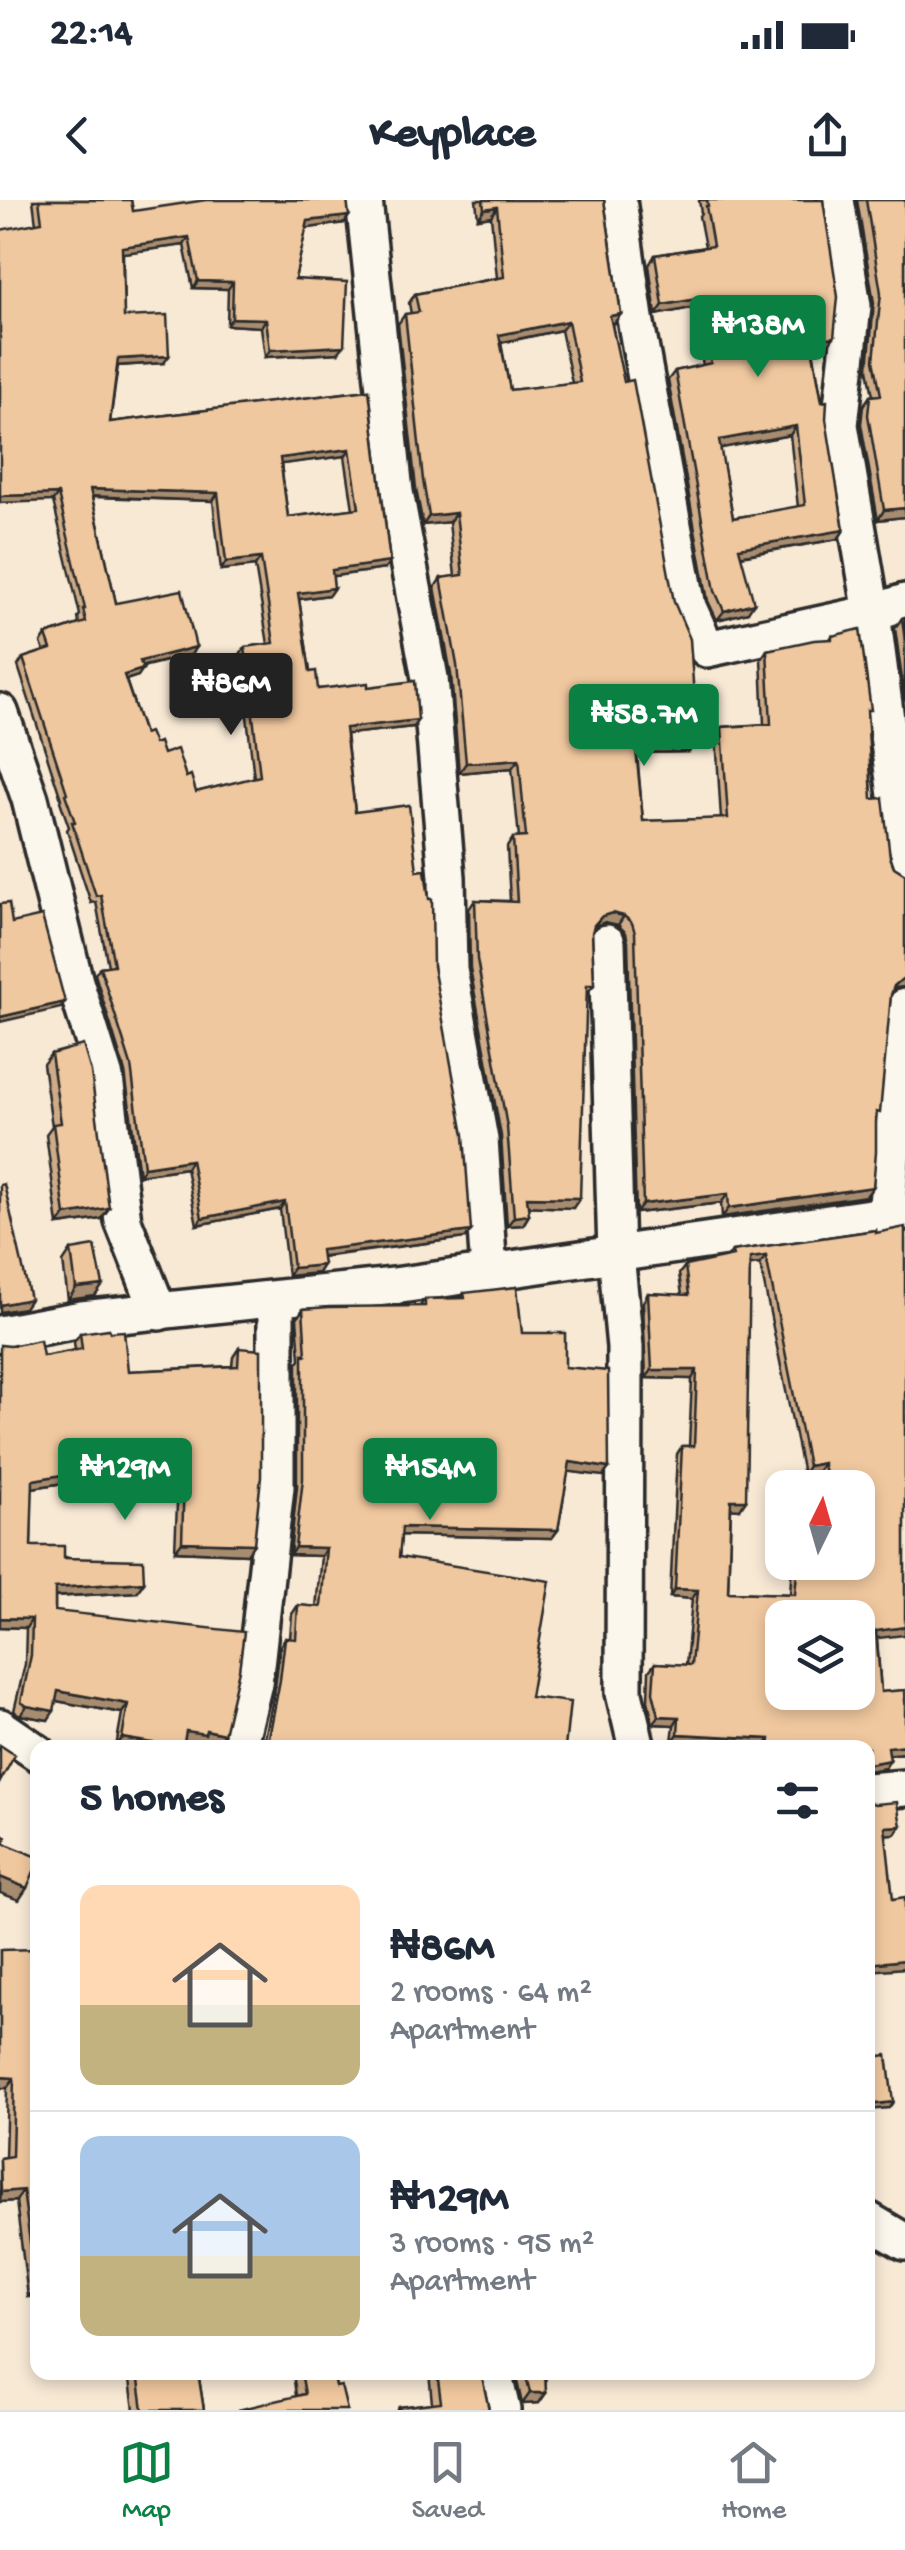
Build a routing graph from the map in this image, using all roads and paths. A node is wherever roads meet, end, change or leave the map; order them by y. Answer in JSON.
{"nodes":[{"id":1,"x":364,"y":200,"type":"edge"},
{"id":2,"x":618,"y":200,"type":"edge"},
{"id":3,"x":836,"y":200,"type":"edge"},
{"id":4,"x":889,"y":608,"type":"edge"},
{"id":5,"x":0,"y":712,"type":"edge"},
{"id":6,"x":905,"y":864,"type":"edge"},
{"id":7,"x":606,"y":943,"type":"dead end"},
{"id":8,"x":905,"y":1007,"type":"edge"},
{"id":9,"x":895,"y":1214,"type":"edge"},
{"id":10,"x":616,"y":1254,"type":"junction"},
{"id":11,"x":489,"y":1272,"type":"junction"},
{"id":12,"x":276,"y":1299,"type":"junction"},
{"id":13,"x":158,"y":1312,"type":"junction"},
{"id":14,"x":0,"y":1334,"type":"edge"},
{"id":15,"x":0,"y":1727,"type":"edge"},
{"id":16,"x":240,"y":1740,"type":"edge"},
{"id":17,"x":636,"y":1740,"type":"edge"},
{"id":18,"x":30,"y":1748,"type":"edge"},
{"id":19,"x":905,"y":1788,"type":"edge"},
{"id":20,"x":875,"y":1790,"type":"edge"},
{"id":21,"x":875,"y":2224,"type":"edge"},
{"id":22,"x":905,"y":2242,"type":"edge"},
{"id":23,"x":495,"y":2380,"type":"edge"},
{"id":24,"x":502,"y":2410,"type":"edge"}],
"edges":[{"from":1,"to":11,"type":"street"},
{"from":2,"to":4,"type":"street"},
{"from":3,"to":4,"type":"street"},
{"from":4,"to":6,"type":"street"},
{"from":5,"to":13,"type":"street"},
{"from":7,"to":10,"type":"street"},
{"from":8,"to":9,"type":"street"},
{"from":9,"to":10,"type":"street"},
{"from":10,"to":11,"type":"street"},
{"from":10,"to":17,"type":"street"},
{"from":11,"to":12,"type":"street"},
{"from":12,"to":13,"type":"street"},
{"from":12,"to":16,"type":"street"},
{"from":13,"to":14,"type":"street"},
{"from":15,"to":18,"type":"street"},
{"from":19,"to":20,"type":"street"},
{"from":21,"to":22,"type":"street"},
{"from":23,"to":24,"type":"street"}]}
